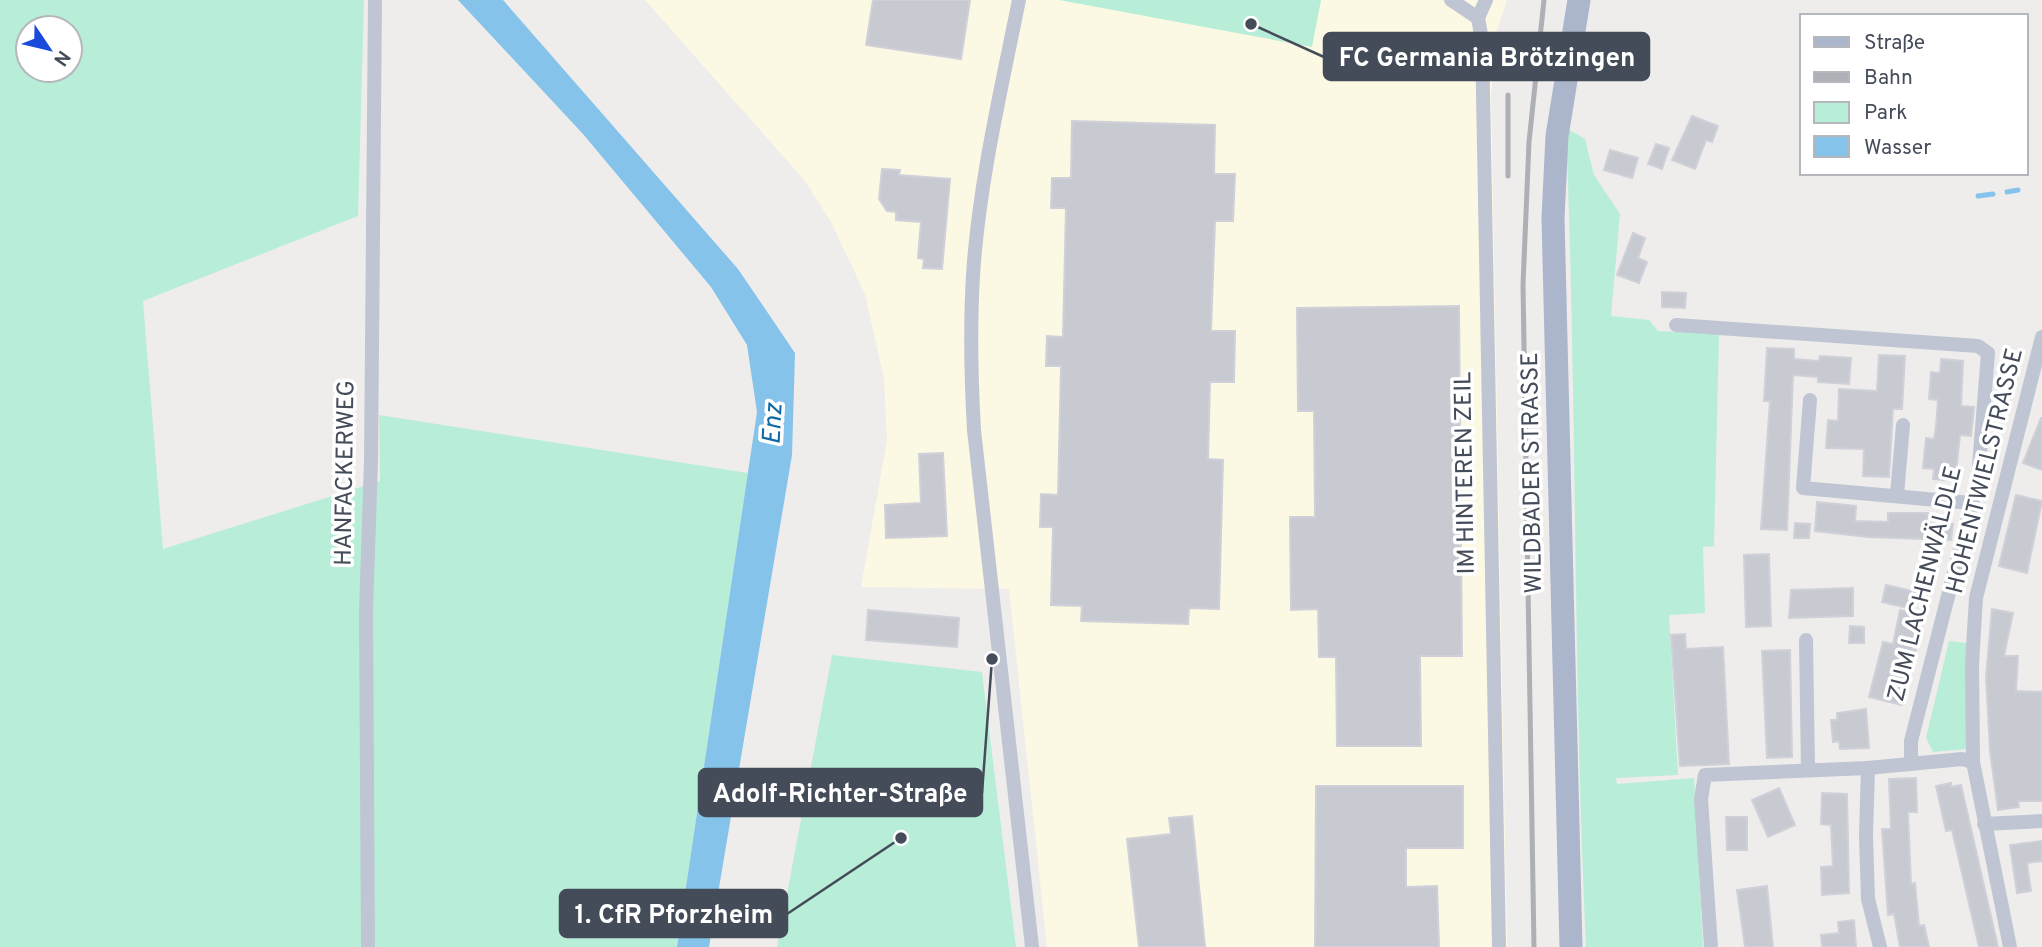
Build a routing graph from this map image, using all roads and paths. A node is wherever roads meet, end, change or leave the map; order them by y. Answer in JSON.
{"nodes":[{"id":1,"x":375,"y":0,"type":"edge"},
{"id":2,"x":1019,"y":0,"type":"edge"},
{"id":3,"x":1451,"y":0,"type":"edge"},
{"id":4,"x":1486,"y":0,"type":"edge"},
{"id":5,"x":1579,"y":0,"type":"edge"},
{"id":6,"x":1478,"y":18,"type":"junction"},
{"id":7,"x":1676,"y":325,"type":"dead end"},
{"id":8,"x":2042,"y":337,"type":"edge"},
{"id":9,"x":1810,"y":400,"type":"dead end"},
{"id":10,"x":1903,"y":425,"type":"dead end"},
{"id":11,"x":1897,"y":495,"type":"junction"},
{"id":12,"x":1971,"y":503,"type":"junction"},
{"id":13,"x":1806,"y":640,"type":"dead end"},
{"id":14,"x":1911,"y":762,"type":"junction"},
{"id":15,"x":1973,"y":762,"type":"junction"},
{"id":16,"x":1868,"y":768,"type":"junction"},
{"id":17,"x":1808,"y":769,"type":"junction"},
{"id":18,"x":2042,"y":821,"type":"edge"},
{"id":19,"x":1984,"y":824,"type":"junction"},
{"id":20,"x":368,"y":947,"type":"edge"},
{"id":21,"x":1032,"y":947,"type":"edge"},
{"id":22,"x":1499,"y":947,"type":"edge"},
{"id":23,"x":1571,"y":947,"type":"edge"},
{"id":24,"x":1711,"y":947,"type":"edge"},
{"id":25,"x":1880,"y":947,"type":"edge"},
{"id":26,"x":2010,"y":947,"type":"edge"}],
"edges":[{"from":1,"to":20,"type":"street","name":"HANFACKERWEG"},
{"from":2,"to":21,"type":"street"},
{"from":3,"to":6,"type":"street"},
{"from":4,"to":6,"type":"street"},
{"from":5,"to":23,"type":"main road","name":"WILDBADER STRASSE"},
{"from":6,"to":22,"type":"street","name":"IM HINTEREN ZEIL"},
{"from":7,"to":12,"type":"street","name":"ZUM LACHENWÄLDLE"},
{"from":8,"to":15,"type":"street","name":"HOHENTWIELSTRASSE"},
{"from":9,"to":11,"type":"street"},
{"from":10,"to":11,"type":"street"},
{"from":11,"to":12,"type":"street"},
{"from":12,"to":14,"type":"street","name":"ZUM LACHENWÄLDLE"},
{"from":13,"to":17,"type":"street"},
{"from":14,"to":15,"type":"street"},
{"from":14,"to":16,"type":"street"},
{"from":15,"to":19,"type":"street","name":"HOHENTWIELSTRASSE"},
{"from":16,"to":17,"type":"street"},
{"from":16,"to":25,"type":"street"},
{"from":17,"to":24,"type":"street"},
{"from":18,"to":19,"type":"street"},
{"from":19,"to":26,"type":"street","name":"HOHENTWIELSTRASSE"}]}
